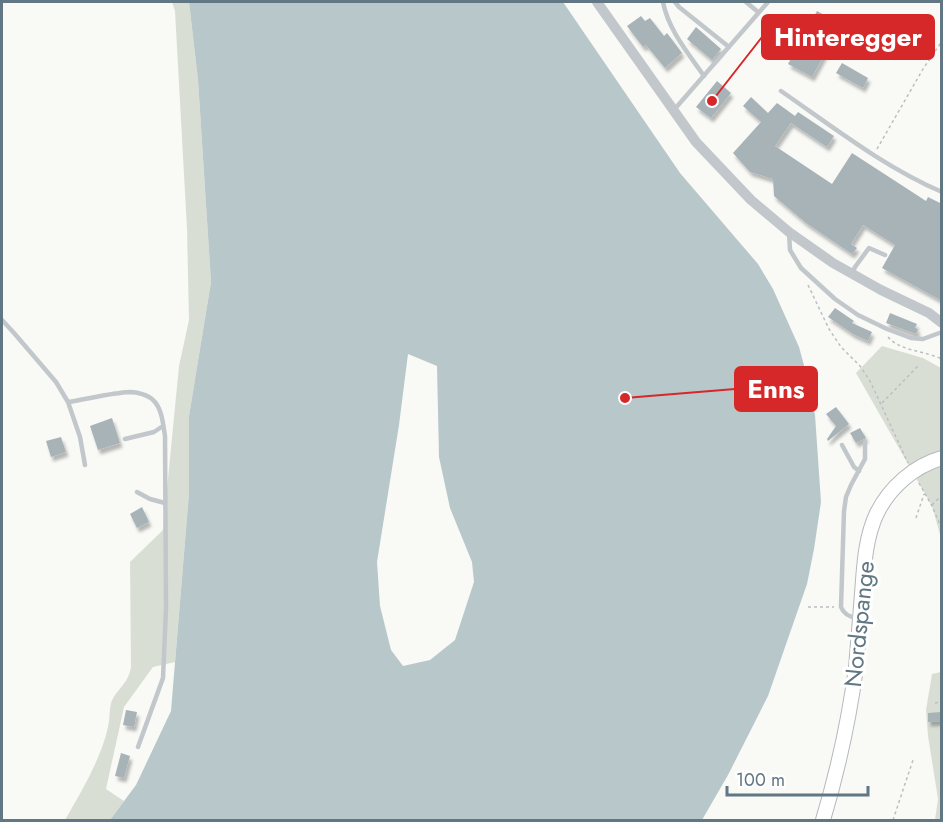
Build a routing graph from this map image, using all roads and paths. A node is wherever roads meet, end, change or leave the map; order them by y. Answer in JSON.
{"nodes":[{"id":1,"x":597,"y":2,"type":"edge"},
{"id":2,"x":663,"y":2,"type":"edge"},
{"id":3,"x":675,"y":2,"type":"edge"},
{"id":4,"x":746,"y":2,"type":"edge"},
{"id":5,"x":768,"y":2,"type":"edge"},
{"id":6,"x":758,"y":12,"type":"junction"},
{"id":7,"x":942,"y":41,"type":"edge"},
{"id":8,"x":729,"y":47,"type":"junction"},
{"id":9,"x":704,"y":76,"type":"junction"},
{"id":10,"x":781,"y":91,"type":"dead end"},
{"id":11,"x":673,"y":111,"type":"junction"},
{"id":12,"x":874,"y":155,"type":"junction"},
{"id":13,"x":942,"y":192,"type":"edge"},
{"id":14,"x":789,"y":232,"type":"junction"},
{"id":15,"x":885,"y":255,"type":"dead end"},
{"id":16,"x":801,"y":268,"type":"junction"},
{"id":17,"x":852,"y":274,"type":"junction"},
{"id":18,"x":2,"y":320,"type":"edge"},
{"id":19,"x":942,"y":323,"type":"edge"},
{"id":20,"x":887,"y":329,"type":"junction"},
{"id":21,"x":942,"y":332,"type":"edge"},
{"id":22,"x":942,"y":359,"type":"edge"},
{"id":23,"x":918,"y":366,"type":"dead end"},
{"id":24,"x":68,"y":402,"type":"junction"},
{"id":25,"x":881,"y":404,"type":"junction"},
{"id":26,"x":163,"y":426,"type":"junction"},
{"id":27,"x":125,"y":439,"type":"dead end"},
{"id":28,"x":865,"y":442,"type":"dead end"},
{"id":29,"x":842,"y":445,"type":"dead end"},
{"id":30,"x":942,"y":458,"type":"edge"},
{"id":31,"x":85,"y":465,"type":"dead end"},
{"id":32,"x":859,"y":471,"type":"junction"},
{"id":33,"x":914,"y":472,"type":"junction"},
{"id":34,"x":137,"y":492,"type":"dead end"},
{"id":35,"x":924,"y":494,"type":"junction"},
{"id":36,"x":942,"y":495,"type":"edge"},
{"id":37,"x":165,"y":503,"type":"junction"},
{"id":38,"x":932,"y":506,"type":"junction"},
{"id":39,"x":916,"y":518,"type":"dead end"},
{"id":40,"x":942,"y":530,"type":"edge"},
{"id":41,"x":808,"y":607,"type":"dead end"},
{"id":42,"x":841,"y":608,"type":"junction"},
{"id":43,"x":860,"y":619,"type":"junction"},
{"id":44,"x":942,"y":702,"type":"edge"},
{"id":45,"x":935,"y":703,"type":"dead end"},
{"id":46,"x":138,"y":747,"type":"dead end"},
{"id":47,"x":913,"y":760,"type":"dead end"},
{"id":48,"x":824,"y":820,"type":"edge"},
{"id":49,"x":893,"y":820,"type":"edge"}],
"edges":[{"from":1,"to":11,"type":"street"},
{"from":2,"to":9,"type":"lane"},
{"from":3,"to":8,"type":"lane"},
{"from":4,"to":6,"type":"lane"},
{"from":5,"to":6,"type":"lane"},
{"from":6,"to":8,"type":"lane"},
{"from":7,"to":12,"type":"path"},
{"from":8,"to":9,"type":"lane"},
{"from":9,"to":11,"type":"lane"},
{"from":10,"to":12,"type":"lane"},
{"from":11,"to":14,"type":"street"},
{"from":12,"to":13,"type":"lane"},
{"from":14,"to":16,"type":"lane"},
{"from":14,"to":17,"type":"street"},
{"from":15,"to":17,"type":"lane"},
{"from":16,"to":20,"type":"lane"},
{"from":16,"to":25,"type":"path"},
{"from":17,"to":19,"type":"street"},
{"from":18,"to":24,"type":"lane"},
{"from":20,"to":21,"type":"lane"},
{"from":20,"to":22,"type":"path"},
{"from":23,"to":25,"type":"path"},
{"from":24,"to":26,"type":"lane"},
{"from":24,"to":31,"type":"lane"},
{"from":25,"to":33,"type":"path"},
{"from":26,"to":27,"type":"lane"},
{"from":26,"to":37,"type":"lane"},
{"from":28,"to":32,"type":"lane"},
{"from":29,"to":32,"type":"lane"},
{"from":30,"to":33,"type":"main road","name":"Nordspange"},
{"from":32,"to":42,"type":"lane"},
{"from":33,"to":35,"type":"path"},
{"from":33,"to":43,"type":"main road","name":"Nordspange"},
{"from":34,"to":37,"type":"lane"},
{"from":35,"to":38,"type":"path"},
{"from":35,"to":39,"type":"path"},
{"from":36,"to":38,"type":"path"},
{"from":37,"to":46,"type":"lane"},
{"from":38,"to":40,"type":"path"},
{"from":41,"to":42,"type":"path"},
{"from":42,"to":43,"type":"lane"},
{"from":43,"to":48,"type":"main road","name":"Nordspange"},
{"from":44,"to":45,"type":"path"},
{"from":47,"to":49,"type":"path"}]}
